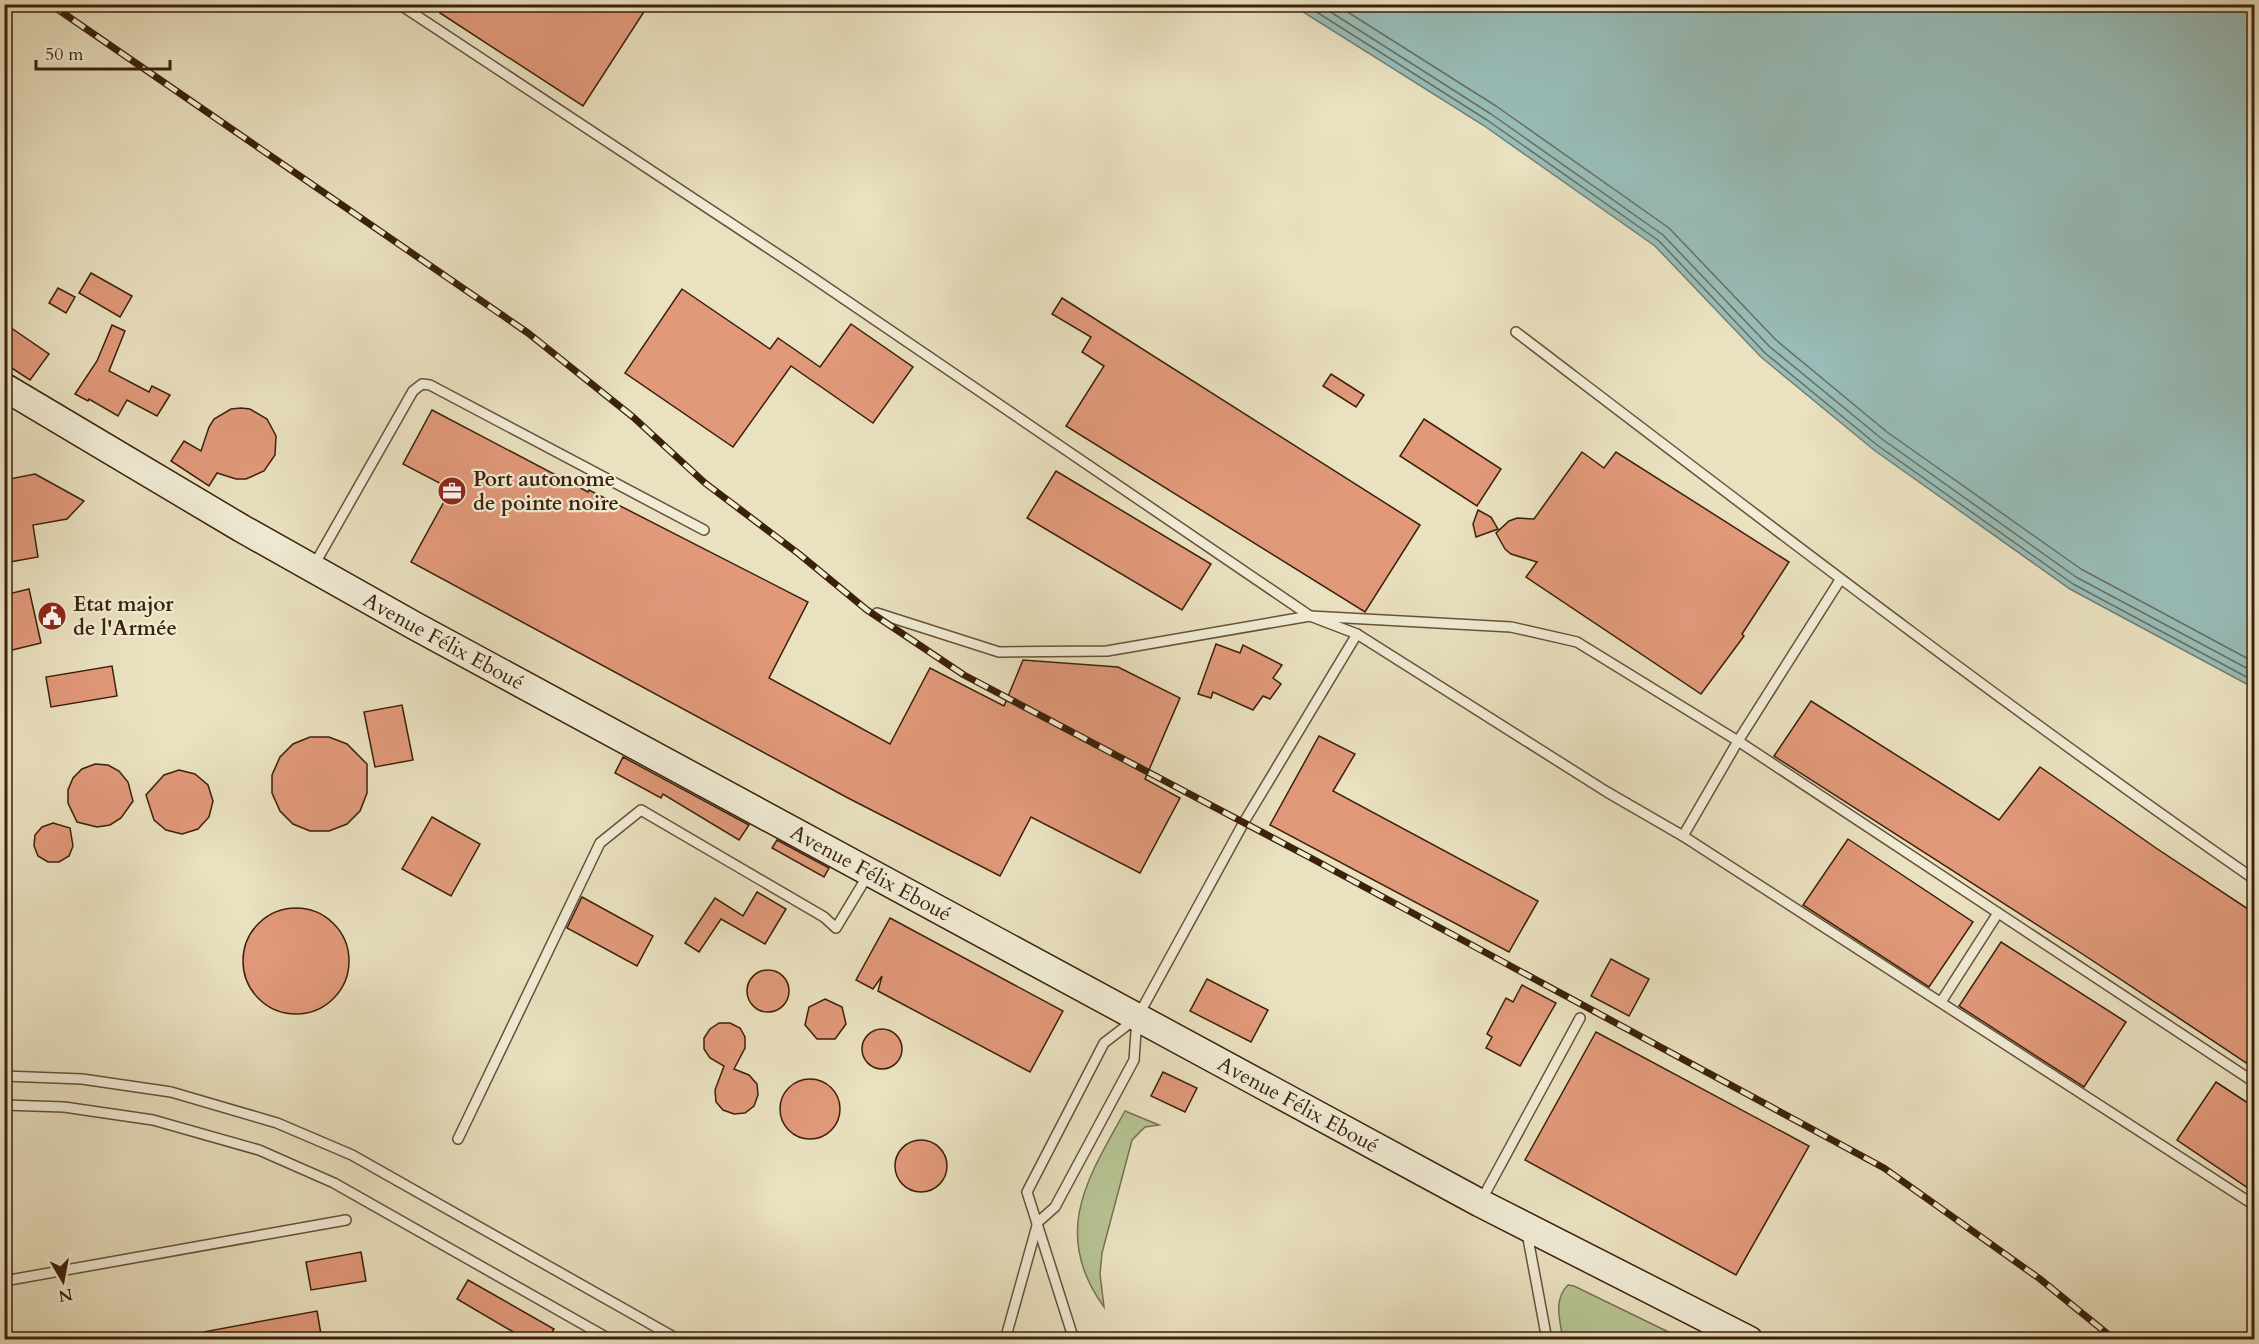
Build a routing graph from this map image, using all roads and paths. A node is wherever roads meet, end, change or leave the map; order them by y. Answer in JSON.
{"nodes":[{"id":1,"x":399,"y":4,"type":"edge"},
{"id":2,"x":1516,"y":332,"type":"dead end"},
{"id":3,"x":4,"y":387,"type":"edge"},
{"id":4,"x":704,"y":530,"type":"dead end"},
{"id":5,"x":312,"y":569,"type":"junction"},
{"id":6,"x":1840,"y":580,"type":"junction"},
{"id":7,"x":877,"y":613,"type":"dead end"},
{"id":8,"x":1310,"y":616,"type":"junction"},
{"id":9,"x":1357,"y":634,"type":"junction"},
{"id":10,"x":1738,"y":741,"type":"junction"},
{"id":11,"x":1683,"y":836,"type":"junction"},
{"id":12,"x":869,"y":873,"type":"junction"},
{"id":13,"x":2254,"y":879,"type":"edge"},
{"id":14,"x":1998,"y":913,"type":"junction"},
{"id":15,"x":1941,"y":1002,"type":"junction"},
{"id":16,"x":1137,"y":1018,"type":"junction"},
{"id":17,"x":1580,"y":1018,"type":"dead end"},
{"id":18,"x":4,"y":1076,"type":"edge"},
{"id":19,"x":2254,"y":1082,"type":"edge"},
{"id":20,"x":4,"y":1105,"type":"edge"},
{"id":21,"x":458,"y":1138,"type":"dead end"},
{"id":22,"x":1480,"y":1203,"type":"junction"},
{"id":23,"x":2254,"y":1205,"type":"edge"},
{"id":24,"x":346,"y":1220,"type":"dead end"},
{"id":25,"x":1038,"y":1222,"type":"junction"},
{"id":26,"x":1526,"y":1226,"type":"junction"},
{"id":27,"x":4,"y":1281,"type":"edge"},
{"id":28,"x":611,"y":1340,"type":"edge"},
{"id":29,"x":679,"y":1340,"type":"edge"},
{"id":30,"x":1005,"y":1340,"type":"edge"},
{"id":31,"x":1074,"y":1340,"type":"edge"},
{"id":32,"x":1547,"y":1340,"type":"edge"},
{"id":33,"x":1749,"y":1340,"type":"edge"}],
"edges":[{"from":1,"to":8,"type":"lane"},
{"from":2,"to":6,"type":"lane"},
{"from":3,"to":5,"type":"street","name":"Avenue Félix Eboué"},
{"from":4,"to":5,"type":"lane"},
{"from":5,"to":12,"type":"street","name":"Avenue Félix Eboué"},
{"from":6,"to":10,"type":"lane"},
{"from":6,"to":13,"type":"lane"},
{"from":7,"to":8,"type":"lane"},
{"from":8,"to":9,"type":"lane"},
{"from":8,"to":10,"type":"lane"},
{"from":9,"to":11,"type":"lane"},
{"from":9,"to":16,"type":"lane"},
{"from":10,"to":11,"type":"lane"},
{"from":10,"to":14,"type":"lane"},
{"from":11,"to":15,"type":"lane"},
{"from":12,"to":16,"type":"street","name":"Avenue Félix Eboué"},
{"from":12,"to":21,"type":"lane"},
{"from":14,"to":15,"type":"lane"},
{"from":14,"to":19,"type":"lane"},
{"from":15,"to":23,"type":"lane"},
{"from":16,"to":22,"type":"street","name":"Avenue Félix Eboué"},
{"from":16,"to":25,"type":"lane"},
{"from":16,"to":25,"type":"lane"},
{"from":17,"to":22,"type":"lane"},
{"from":18,"to":29,"type":"lane"},
{"from":20,"to":28,"type":"lane"},
{"from":22,"to":26,"type":"street","name":"Avenue Félix Eboué"},
{"from":24,"to":27,"type":"lane"},
{"from":25,"to":30,"type":"lane"},
{"from":25,"to":31,"type":"lane"},
{"from":26,"to":32,"type":"lane"},
{"from":26,"to":33,"type":"street","name":"Avenue Félix Eboué"}]}
